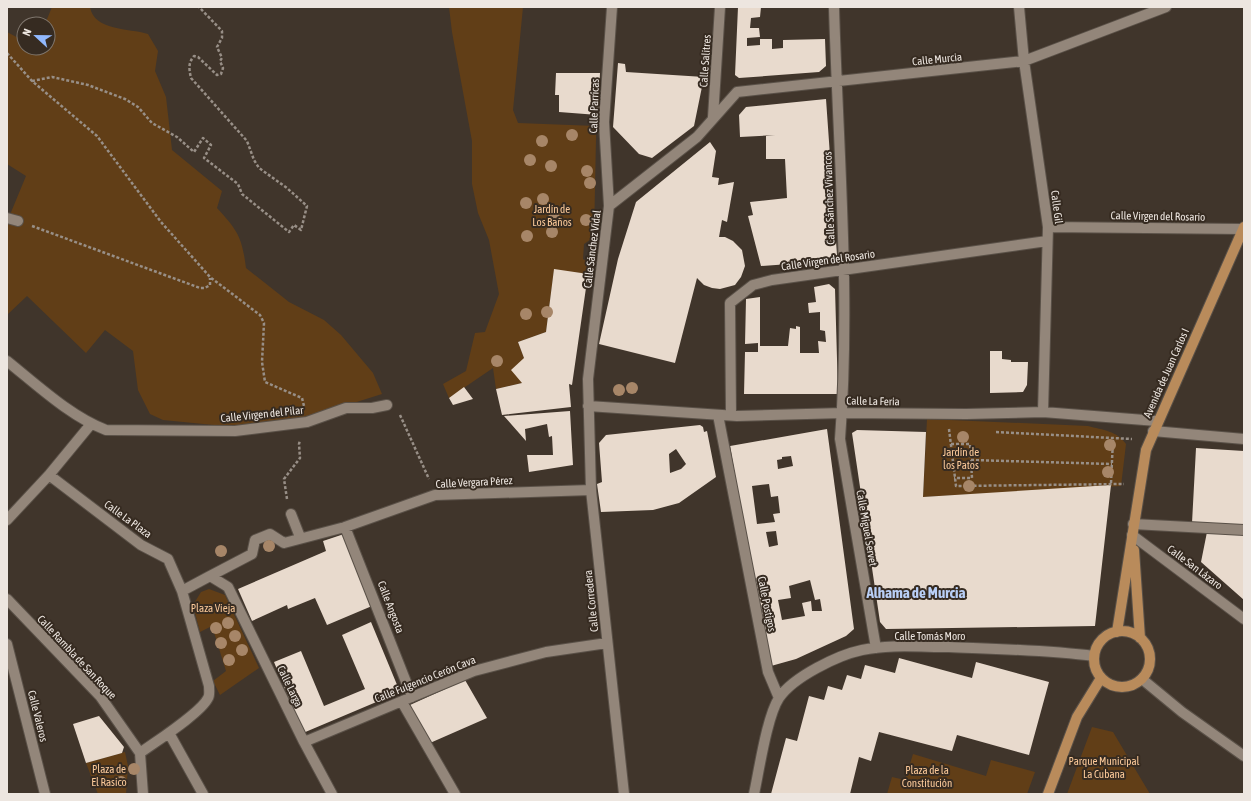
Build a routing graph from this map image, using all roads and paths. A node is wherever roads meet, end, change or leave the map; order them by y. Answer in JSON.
{"nodes":[{"id":1,"x":199,"y":7,"type":"edge"},
{"id":2,"x":612,"y":7,"type":"edge"},
{"id":3,"x":720,"y":7,"type":"edge"},
{"id":4,"x":834,"y":7,"type":"edge"},
{"id":5,"x":1019,"y":7,"type":"edge"},
{"id":6,"x":1166,"y":7,"type":"edge"},
{"id":7,"x":7,"y":53,"type":"edge"},
{"id":8,"x":1024,"y":61,"type":"junction"},
{"id":9,"x":32,"y":81,"type":"junction"},
{"id":10,"x":836,"y":82,"type":"junction"},
{"id":11,"x":713,"y":118,"type":"junction"},
{"id":12,"x":609,"y":206,"type":"junction"},
{"id":13,"x":7,"y":218,"type":"edge"},
{"id":14,"x":18,"y":221,"type":"joint"},
{"id":15,"x":1048,"y":227,"type":"junction"},
{"id":16,"x":1244,"y":228,"type":"edge"},
{"id":17,"x":1048,"y":241,"type":"junction"},
{"id":18,"x":843,"y":270,"type":"junction"},
{"id":19,"x":210,"y":277,"type":"junction"},
{"id":20,"x":7,"y":361,"type":"edge"},
{"id":21,"x":387,"y":405,"type":"joint"},
{"id":22,"x":588,"y":406,"type":"junction"},
{"id":23,"x":1043,"y":412,"type":"junction"},
{"id":24,"x":842,"y":413,"type":"junction"},
{"id":25,"x":948,"y":414,"type":"junction"},
{"id":26,"x":718,"y":415,"type":"junction"},
{"id":27,"x":732,"y":416,"type":"junction"},
{"id":28,"x":1157,"y":421,"type":"junction"},
{"id":29,"x":306,"y":422,"type":"junction"},
{"id":30,"x":91,"y":424,"type":"junction"},
{"id":31,"x":949,"y":429,"type":"junction"},
{"id":32,"x":957,"y":429,"type":"dead end"},
{"id":33,"x":994,"y":432,"type":"dead end"},
{"id":34,"x":1151,"y":435,"type":"junction"},
{"id":35,"x":1113,"y":439,"type":"junction"},
{"id":36,"x":1244,"y":439,"type":"edge"},
{"id":37,"x":951,"y":444,"type":"junction"},
{"id":38,"x":971,"y":460,"type":"junction"},
{"id":39,"x":1112,"y":464,"type":"junction"},
{"id":40,"x":49,"y":475,"type":"junction"},
{"id":41,"x":954,"y":478,"type":"junction"},
{"id":42,"x":1111,"y":483,"type":"junction"},
{"id":43,"x":1140,"y":486,"type":"junction"},
{"id":44,"x":591,"y":490,"type":"junction"},
{"id":45,"x":435,"y":495,"type":"junction"},
{"id":46,"x":290,"y":514,"type":"joint"},
{"id":47,"x":7,"y":520,"type":"edge"},
{"id":48,"x":1133,"y":524,"type":"junction"},
{"id":49,"x":345,"y":526,"type":"junction"},
{"id":50,"x":1244,"y":530,"type":"edge"},
{"id":51,"x":1132,"y":535,"type":"junction"},
{"id":52,"x":300,"y":537,"type":"junction"},
{"id":53,"x":210,"y":576,"type":"junction"},
{"id":54,"x":182,"y":590,"type":"junction"},
{"id":55,"x":7,"y":599,"type":"edge"},
{"id":56,"x":1244,"y":619,"type":"edge"},
{"id":57,"x":1117,"y":632,"type":"junction"},
{"id":58,"x":1140,"y":638,"type":"junction"},
{"id":59,"x":607,"y":643,"type":"junction"},
{"id":60,"x":7,"y":644,"type":"edge"},
{"id":61,"x":876,"y":648,"type":"junction"},
{"id":62,"x":1094,"y":656,"type":"junction"},
{"id":63,"x":1101,"y":678,"type":"junction"},
{"id":64,"x":1142,"y":679,"type":"junction"},
{"id":65,"x":412,"y":697,"type":"junction"},
{"id":66,"x":779,"y":698,"type":"junction"},
{"id":67,"x":402,"y":702,"type":"junction"},
{"id":68,"x":169,"y":733,"type":"junction"},
{"id":69,"x":304,"y":742,"type":"junction"},
{"id":70,"x":140,"y":753,"type":"junction"},
{"id":71,"x":1244,"y":756,"type":"edge"},
{"id":72,"x":45,"y":794,"type":"edge"},
{"id":73,"x":143,"y":794,"type":"edge"},
{"id":74,"x":203,"y":794,"type":"edge"},
{"id":75,"x":332,"y":794,"type":"edge"},
{"id":76,"x":456,"y":794,"type":"edge"},
{"id":77,"x":624,"y":794,"type":"edge"},
{"id":78,"x":754,"y":794,"type":"edge"},
{"id":79,"x":1048,"y":794,"type":"edge"}],
"edges":[{"from":1,"to":9,"type":"path"},
{"from":2,"to":12,"type":"street","name":"Calle Parricas"},
{"from":3,"to":11,"type":"street","name":"Calle Salitres"},
{"from":4,"to":10,"type":"street","name":"Calle Sánchez Vivancos"},
{"from":5,"to":8,"type":"street","name":"Calle Gil"},
{"from":6,"to":8,"type":"street","name":"Calle Murcia"},
{"from":7,"to":9,"type":"path"},
{"from":8,"to":10,"type":"street","name":"Calle Murcia"},
{"from":8,"to":15,"type":"street","name":"Calle Gil"},
{"from":9,"to":19,"type":"path"},
{"from":10,"to":11,"type":"street","name":"Calle Murcia"},
{"from":10,"to":18,"type":"street","name":"Calle Sánchez Vivancos"},
{"from":11,"to":12,"type":"street","name":"Calle Sánchez Vidal"},
{"from":12,"to":22,"type":"street","name":"Calle Sánchez Vidal"},
{"from":13,"to":14,"type":"street"},
{"from":14,"to":19,"type":"path"},
{"from":15,"to":16,"type":"street","name":"Calle Virgen del Rosario"},
{"from":15,"to":17,"type":"street","name":"Calle Gil"},
{"from":16,"to":28,"type":"main road","name":"Avenida de Juan Carlos I"},
{"from":17,"to":18,"type":"street","name":"Calle Virgen del Rosario"},
{"from":17,"to":23,"type":"street","name":"Calle Gil"},
{"from":18,"to":24,"type":"street","name":"Calle Sánchez Vivancos"},
{"from":18,"to":27,"type":"street","name":"Calle Virgen del Rosario"},
{"from":19,"to":29,"type":"path"},
{"from":20,"to":30,"type":"street","name":"Calle Virgen del Pilar"},
{"from":21,"to":29,"type":"street","name":"Calle Virgen del Pilar"},
{"from":21,"to":45,"type":"path"},
{"from":22,"to":26,"type":"street","name":"Calle La Feria"},
{"from":22,"to":44,"type":"street","name":"Calle Corredera"},
{"from":23,"to":25,"type":"street","name":"Calle La Feria"},
{"from":23,"to":28,"type":"street","name":"Calle La Feria"},
{"from":24,"to":25,"type":"street","name":"Calle La Feria"},
{"from":24,"to":27,"type":"street","name":"Calle La Feria"},
{"from":24,"to":61,"type":"street","name":"Calle Miguel Servet"},
{"from":25,"to":31,"type":"path"},
{"from":26,"to":27,"type":"street","name":"Calle La Feria"},
{"from":26,"to":66,"type":"street","name":"Calle Postigos"},
{"from":28,"to":34,"type":"main road","name":"Avenida de Juan Carlos I"},
{"from":29,"to":30,"type":"street","name":"Calle Virgen del Pilar"},
{"from":29,"to":46,"type":"path"},
{"from":30,"to":40,"type":"street"},
{"from":31,"to":32,"type":"path"},
{"from":31,"to":37,"type":"path"},
{"from":33,"to":35,"type":"path"},
{"from":34,"to":35,"type":"path"},
{"from":34,"to":36,"type":"street"},
{"from":34,"to":43,"type":"main road","name":"Avenida de Juan Carlos I"},
{"from":35,"to":39,"type":"path"},
{"from":37,"to":38,"type":"path"},
{"from":37,"to":41,"type":"path"},
{"from":38,"to":39,"type":"path"},
{"from":38,"to":41,"type":"path"},
{"from":39,"to":42,"type":"path"},
{"from":40,"to":47,"type":"street"},
{"from":40,"to":54,"type":"street","name":"Calle La Plaza"},
{"from":41,"to":42,"type":"path"},
{"from":42,"to":43,"type":"path"},
{"from":43,"to":48,"type":"main road","name":"Avenida de Juan Carlos I"},
{"from":44,"to":45,"type":"street","name":"Calle Vergara Pérez"},
{"from":44,"to":59,"type":"street","name":"Calle Corredera"},
{"from":45,"to":49,"type":"street","name":"Calle Vergara Pérez"},
{"from":46,"to":52,"type":"street"},
{"from":48,"to":50,"type":"street"},
{"from":48,"to":51,"type":"main road","name":"Avenida de Juan Carlos I"},
{"from":49,"to":52,"type":"street","name":"Calle Vergara Pérez"},
{"from":49,"to":65,"type":"street","name":"Calle Angosta"},
{"from":51,"to":56,"type":"street","name":"Calle San Lázaro"},
{"from":51,"to":57,"type":"main road","name":"Avenida de Juan Carlos I"},
{"from":51,"to":58,"type":"main road","name":"Avenida de Juan Carlos I"},
{"from":52,"to":53,"type":"street"},
{"from":53,"to":54,"type":"street"},
{"from":53,"to":69,"type":"street","name":"Calle Larga"},
{"from":54,"to":68,"type":"street"},
{"from":55,"to":70,"type":"street","name":"Calle Rambla de San Roque"},
{"from":57,"to":58,"type":"main road"},
{"from":57,"to":62,"type":"main road"},
{"from":58,"to":64,"type":"main road"},
{"from":59,"to":65,"type":"street","name":"Calle Fulgencio Cerón Cava"},
{"from":59,"to":77,"type":"street","name":"Calle Corredera"},
{"from":60,"to":72,"type":"street","name":"Calle Valeros"},
{"from":61,"to":62,"type":"street","name":"Calle Tomás Moro"},
{"from":61,"to":66,"type":"street","name":"Calle Tomás Moro"},
{"from":62,"to":63,"type":"main road"},
{"from":63,"to":64,"type":"main road"},
{"from":63,"to":79,"type":"main road"},
{"from":64,"to":71,"type":"street"},
{"from":65,"to":67,"type":"street","name":"Calle Fulgencio Cerón Cava"},
{"from":66,"to":78,"type":"street"},
{"from":67,"to":69,"type":"street","name":"Calle Fulgencio Cerón Cava"},
{"from":67,"to":76,"type":"street"},
{"from":68,"to":70,"type":"street"},
{"from":68,"to":74,"type":"street"},
{"from":69,"to":75,"type":"street","name":"Calle Larga"},
{"from":70,"to":73,"type":"street"}]}
